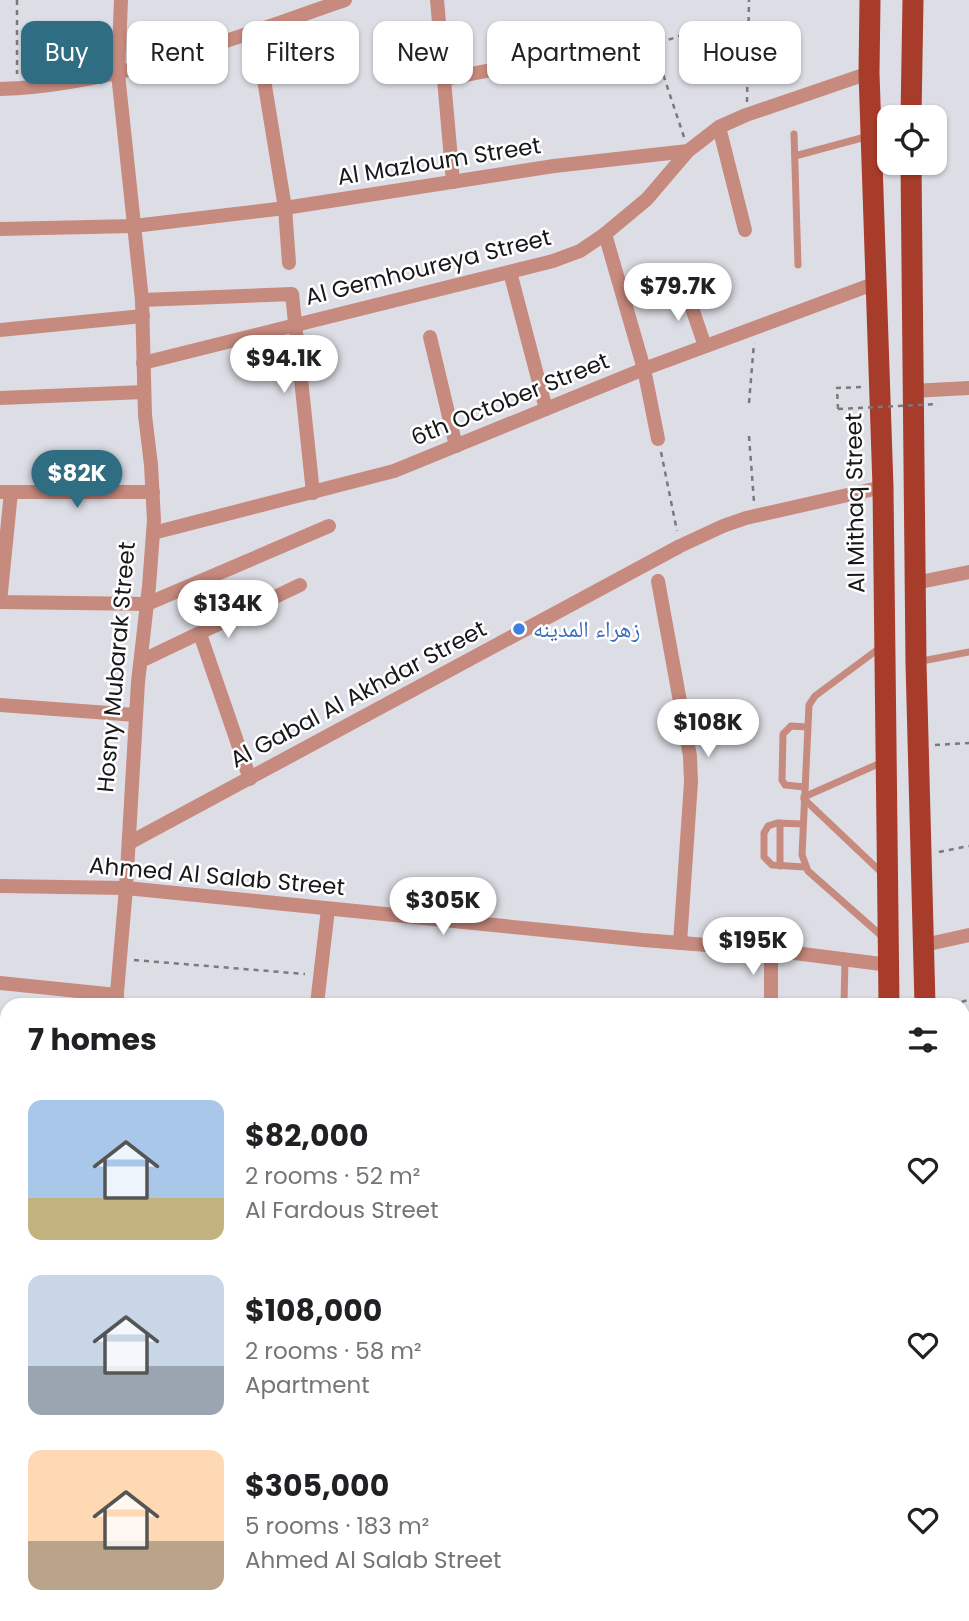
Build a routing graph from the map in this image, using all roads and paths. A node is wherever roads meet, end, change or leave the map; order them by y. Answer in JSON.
{"nodes":[{"id":1,"x":17,"y":0,"type":"edge"},
{"id":2,"x":121,"y":0,"type":"edge"},
{"id":3,"x":345,"y":0,"type":"edge"},
{"id":4,"x":437,"y":0,"type":"edge"},
{"id":5,"x":749,"y":0,"type":"edge"},
{"id":6,"x":870,"y":0,"type":"edge"},
{"id":7,"x":913,"y":0,"type":"edge"},
{"id":8,"x":285,"y":21,"type":"edge"},
{"id":9,"x":439,"y":21,"type":"edge"},
{"id":10,"x":242,"y":35,"type":"edge"},
{"id":11,"x":679,"y":36,"type":"edge"},
{"id":12,"x":869,"y":73,"type":"junction"},
{"id":13,"x":118,"y":74,"type":"junction"},
{"id":14,"x":265,"y":84,"type":"edge"},
{"id":15,"x":445,"y":84,"type":"edge"},
{"id":16,"x":0,"y":89,"type":"edge"},
{"id":17,"x":17,"y":89,"type":"junction"},
{"id":18,"x":911,"y":105,"type":"edge"},
{"id":19,"x":746,"y":116,"type":"junction"},
{"id":20,"x":719,"y":127,"type":"junction"},
{"id":21,"x":794,"y":134,"type":"dead end"},
{"id":22,"x":873,"y":135,"type":"junction"},
{"id":23,"x":688,"y":151,"type":"junction"},
{"id":24,"x":795,"y":156,"type":"junction"},
{"id":25,"x":911,"y":175,"type":"edge"},
{"id":26,"x":453,"y":182,"type":"junction"},
{"id":27,"x":285,"y":208,"type":"junction"},
{"id":28,"x":134,"y":226,"type":"junction"},
{"id":29,"x":0,"y":229,"type":"edge"},
{"id":30,"x":745,"y":230,"type":"dead end"},
{"id":31,"x":605,"y":234,"type":"junction"},
{"id":32,"x":289,"y":262,"type":"dead end"},
{"id":33,"x":798,"y":265,"type":"dead end"},
{"id":34,"x":510,"y":272,"type":"junction"},
{"id":35,"x":876,"y":282,"type":"junction"},
{"id":36,"x":685,"y":288,"type":"dead end"},
{"id":37,"x":142,"y":300,"type":"junction"},
{"id":38,"x":143,"y":316,"type":"junction"},
{"id":39,"x":294,"y":324,"type":"junction"},
{"id":40,"x":756,"y":326,"type":"junction"},
{"id":41,"x":0,"y":330,"type":"edge"},
{"id":42,"x":430,"y":337,"type":"dead end"},
{"id":43,"x":705,"y":346,"type":"junction"},
{"id":44,"x":143,"y":363,"type":"junction"},
{"id":45,"x":644,"y":369,"type":"junction"},
{"id":46,"x":878,"y":386,"type":"junction"},
{"id":47,"x":969,"y":388,"type":"edge"},
{"id":48,"x":144,"y":391,"type":"junction"},
{"id":49,"x":912,"y":391,"type":"junction"},
{"id":50,"x":0,"y":398,"type":"edge"},
{"id":51,"x":749,"y":403,"type":"dead end"},
{"id":52,"x":938,"y":404,"type":"dead end"},
{"id":53,"x":546,"y":409,"type":"junction"},
{"id":54,"x":749,"y":436,"type":"dead end"},
{"id":55,"x":658,"y":439,"type":"joint"},
{"id":56,"x":456,"y":446,"type":"junction"},
{"id":57,"x":883,"y":487,"type":"junction"},
{"id":58,"x":6,"y":492,"type":"edge"},
{"id":59,"x":153,"y":492,"type":"junction"},
{"id":60,"x":313,"y":493,"type":"junction"},
{"id":61,"x":755,"y":515,"type":"junction"},
{"id":62,"x":329,"y":526,"type":"dead end"},
{"id":63,"x":153,"y":533,"type":"junction"},
{"id":64,"x":680,"y":546,"type":"junction"},
{"id":65,"x":969,"y":572,"type":"edge"},
{"id":66,"x":658,"y":580,"type":"dead end"},
{"id":67,"x":915,"y":583,"type":"junction"},
{"id":68,"x":300,"y":585,"type":"dead end"},
{"id":69,"x":0,"y":602,"type":"edge"},
{"id":70,"x":147,"y":604,"type":"junction"},
{"id":71,"x":200,"y":634,"type":"junction"},
{"id":72,"x":885,"y":645,"type":"junction"},
{"id":73,"x":969,"y":652,"type":"edge"},
{"id":74,"x":141,"y":661,"type":"junction"},
{"id":75,"x":916,"y":663,"type":"junction"},
{"id":76,"x":0,"y":705,"type":"edge"},
{"id":77,"x":136,"y":715,"type":"junction"},
{"id":78,"x":807,"y":727,"type":"junction"},
{"id":79,"x":969,"y":743,"type":"edge"},
{"id":80,"x":919,"y":746,"type":"junction"},
{"id":81,"x":885,"y":761,"type":"junction"},
{"id":82,"x":250,"y":779,"type":"junction"},
{"id":83,"x":804,"y":788,"type":"junction"},
{"id":84,"x":804,"y":798,"type":"junction"},
{"id":85,"x":780,"y":823,"type":"junction"},
{"id":86,"x":803,"y":824,"type":"junction"},
{"id":87,"x":129,"y":843,"type":"junction"},
{"id":88,"x":969,"y":846,"type":"edge"},
{"id":89,"x":922,"y":855,"type":"junction"},
{"id":90,"x":780,"y":866,"type":"junction"},
{"id":91,"x":805,"y":867,"type":"junction"},
{"id":92,"x":887,"y":877,"type":"junction"},
{"id":93,"x":0,"y":886,"type":"edge"},
{"id":94,"x":126,"y":888,"type":"junction"},
{"id":95,"x":328,"y":909,"type":"junction"},
{"id":96,"x":969,"y":935,"type":"edge"},
{"id":97,"x":888,"y":942,"type":"junction"},
{"id":98,"x":680,"y":943,"type":"junction"},
{"id":99,"x":923,"y":945,"type":"junction"},
{"id":100,"x":771,"y":950,"type":"junction"},
{"id":101,"x":120,"y":959,"type":"junction"},
{"id":102,"x":845,"y":959,"type":"junction"},
{"id":103,"x":889,"y":965,"type":"junction"},
{"id":104,"x":321,"y":975,"type":"junction"},
{"id":105,"x":0,"y":983,"type":"edge"},
{"id":106,"x":103,"y":998,"type":"edge"},
{"id":107,"x":117,"y":998,"type":"edge"},
{"id":108,"x":318,"y":998,"type":"edge"},
{"id":109,"x":771,"y":998,"type":"edge"},
{"id":110,"x":844,"y":998,"type":"edge"},
{"id":111,"x":889,"y":998,"type":"edge"},
{"id":112,"x":925,"y":998,"type":"edge"}],
"edges":[{"from":1,"to":17,"type":"path"},
{"from":2,"to":13,"type":"street","name":"Hosny Mubarak Street"},
{"from":3,"to":8,"type":"street"},
{"from":4,"to":9,"type":"street"},
{"from":5,"to":19,"type":"path"},
{"from":6,"to":12,"type":"main road","name":"Al Mithaq Street"},
{"from":7,"to":18,"type":"main road"},
{"from":10,"to":13,"type":"street"},
{"from":11,"to":23,"type":"path"},
{"from":12,"to":19,"type":"street"},
{"from":12,"to":22,"type":"main road","name":"Al Mithaq Street"},
{"from":13,"to":17,"type":"street"},
{"from":13,"to":28,"type":"street","name":"Hosny Mubarak Street"},
{"from":14,"to":27,"type":"street"},
{"from":15,"to":26,"type":"street"},
{"from":16,"to":17,"type":"street"},
{"from":19,"to":20,"type":"street"},
{"from":20,"to":23,"type":"street"},
{"from":20,"to":30,"type":"street"},
{"from":21,"to":24,"type":"lane"},
{"from":22,"to":24,"type":"lane"},
{"from":22,"to":35,"type":"main road","name":"Al Mithaq Street"},
{"from":23,"to":26,"type":"street","name":"Al Mazloum Street"},
{"from":23,"to":31,"type":"street","name":"Al Gemhoureya Street"},
{"from":24,"to":33,"type":"lane"},
{"from":25,"to":49,"type":"main road"},
{"from":26,"to":27,"type":"street","name":"Al Mazloum Street"},
{"from":27,"to":28,"type":"street","name":"Al Mazloum Street"},
{"from":27,"to":32,"type":"street"},
{"from":28,"to":29,"type":"street","name":"Al Mazloum Street"},
{"from":28,"to":37,"type":"street","name":"Hosny Mubarak Street"},
{"from":31,"to":34,"type":"street","name":"Al Gemhoureya Street"},
{"from":31,"to":45,"type":"street"},
{"from":34,"to":39,"type":"street","name":"Al Gemhoureya Street"},
{"from":34,"to":53,"type":"street"},
{"from":35,"to":40,"type":"street","name":"6th October Street"},
{"from":35,"to":46,"type":"main road","name":"Al Mithaq Street"},
{"from":36,"to":43,"type":"street"},
{"from":37,"to":38,"type":"street","name":"Hosny Mubarak Street"},
{"from":37,"to":39,"type":"street"},
{"from":38,"to":41,"type":"street"},
{"from":38,"to":44,"type":"street","name":"Hosny Mubarak Street"},
{"from":39,"to":44,"type":"street","name":"Al Gemhoureya Street"},
{"from":39,"to":60,"type":"street"},
{"from":40,"to":43,"type":"street","name":"6th October Street"},
{"from":40,"to":51,"type":"path"},
{"from":42,"to":56,"type":"street"},
{"from":43,"to":45,"type":"street","name":"6th October Street"},
{"from":44,"to":48,"type":"street","name":"Hosny Mubarak Street"},
{"from":45,"to":53,"type":"street","name":"6th October Street"},
{"from":45,"to":55,"type":"street"},
{"from":46,"to":52,"type":"path","bridge":true},
{"from":46,"to":57,"type":"main road","name":"Al Mithaq Street"},
{"from":47,"to":49,"type":"street"},
{"from":48,"to":50,"type":"street"},
{"from":48,"to":59,"type":"street","name":"Hosny Mubarak Street"},
{"from":49,"to":67,"type":"main road"},
{"from":53,"to":56,"type":"street","name":"6th October Street"},
{"from":54,"to":61,"type":"path"},
{"from":55,"to":64,"type":"path"},
{"from":56,"to":60,"type":"street","name":"6th October Street"},
{"from":57,"to":61,"type":"street","name":"Al Gabal Al Akhdar Street"},
{"from":57,"to":72,"type":"main road","name":"Al Mithaq Street"},
{"from":58,"to":59,"type":"street"},
{"from":58,"to":69,"type":"street"},
{"from":59,"to":63,"type":"street","name":"Hosny Mubarak Street"},
{"from":60,"to":63,"type":"street","name":"6th October Street"},
{"from":61,"to":64,"type":"street","name":"Al Gabal Al Akhdar Street"},
{"from":62,"to":70,"type":"street"},
{"from":63,"to":70,"type":"street","name":"Hosny Mubarak Street"},
{"from":64,"to":82,"type":"street","name":"Al Gabal Al Akhdar Street"},
{"from":65,"to":67,"type":"street"},
{"from":66,"to":98,"type":"street"},
{"from":67,"to":75,"type":"main road"},
{"from":68,"to":71,"type":"street"},
{"from":69,"to":70,"type":"street"},
{"from":70,"to":74,"type":"street","name":"Hosny Mubarak Street"},
{"from":71,"to":74,"type":"street"},
{"from":71,"to":82,"type":"street"},
{"from":72,"to":78,"type":"lane"},
{"from":72,"to":81,"type":"main road","name":"Al Mithaq Street"},
{"from":73,"to":75,"type":"lane"},
{"from":74,"to":77,"type":"street","name":"Hosny Mubarak Street"},
{"from":75,"to":80,"type":"main road"},
{"from":76,"to":77,"type":"street"},
{"from":77,"to":87,"type":"street","name":"Hosny Mubarak Street"},
{"from":78,"to":83,"type":"lane"},
{"from":78,"to":83,"type":"lane"},
{"from":79,"to":80,"type":"path"},
{"from":80,"to":89,"type":"main road"},
{"from":81,"to":84,"type":"lane"},
{"from":81,"to":92,"type":"main road","name":"Al Mithaq Street"},
{"from":82,"to":87,"type":"street","name":"Al Gabal Al Akhdar Street"},
{"from":83,"to":84,"type":"lane"},
{"from":84,"to":86,"type":"lane"},
{"from":84,"to":92,"type":"lane"},
{"from":85,"to":86,"type":"lane"},
{"from":85,"to":90,"type":"lane"},
{"from":85,"to":90,"type":"lane"},
{"from":86,"to":91,"type":"lane"},
{"from":87,"to":94,"type":"street","name":"Hosny Mubarak Street"},
{"from":88,"to":89,"type":"path"},
{"from":89,"to":99,"type":"main road"},
{"from":90,"to":91,"type":"lane"},
{"from":91,"to":97,"type":"lane"},
{"from":92,"to":97,"type":"main road","name":"Al Mithaq Street"},
{"from":93,"to":94,"type":"street","name":"Ahmed Al Salab Street"},
{"from":94,"to":95,"type":"street","name":"Ahmed Al Salab Street"},
{"from":94,"to":101,"type":"street","name":"Hosny Mubarak Street"},
{"from":95,"to":98,"type":"street","name":"Ahmed Al Salab Street"},
{"from":95,"to":104,"type":"street"},
{"from":96,"to":99,"type":"street"},
{"from":97,"to":103,"type":"main road","name":"Al Mithaq Street"},
{"from":98,"to":100,"type":"street","name":"Ahmed Al Salab Street"},
{"from":99,"to":112,"type":"main road"},
{"from":100,"to":102,"type":"street","name":"Ahmed Al Salab Street"},
{"from":100,"to":109,"type":"street"},
{"from":101,"to":104,"type":"path"},
{"from":101,"to":107,"type":"street","name":"Hosny Mubarak Street"},
{"from":102,"to":103,"type":"street","name":"Ahmed Al Salab Street"},
{"from":102,"to":110,"type":"lane"},
{"from":103,"to":111,"type":"main road","name":"Al Mithaq Street"},
{"from":104,"to":108,"type":"street"},
{"from":105,"to":106,"type":"street"}]}
